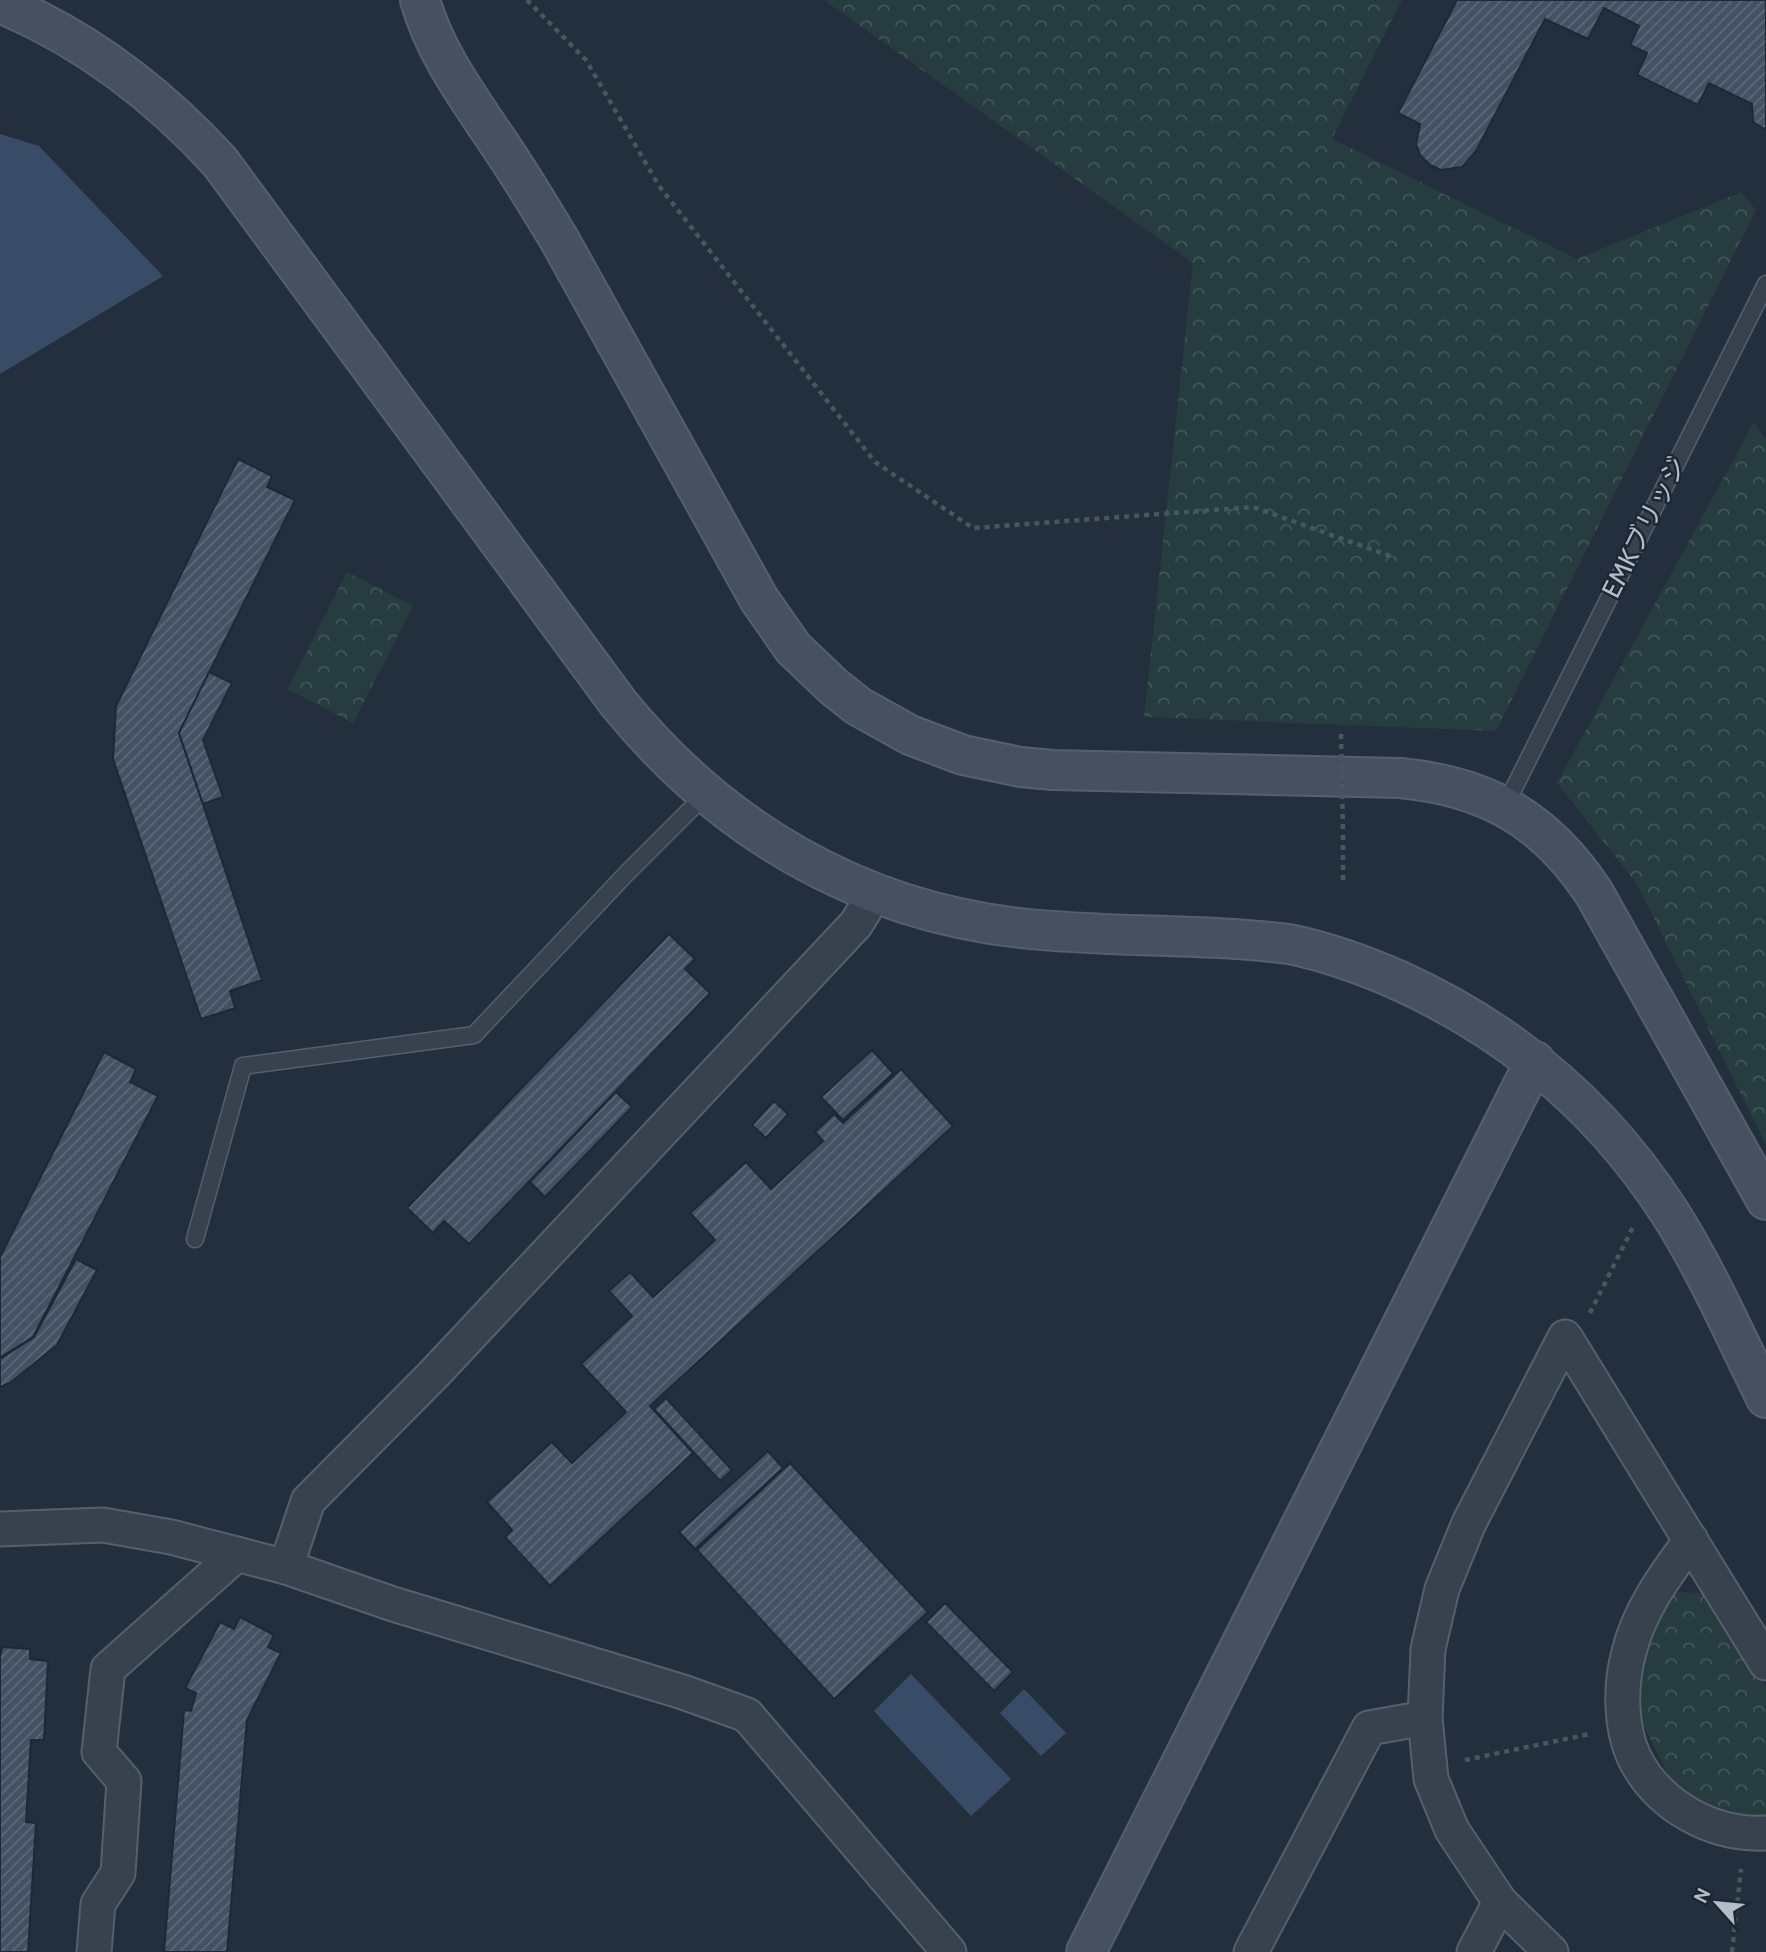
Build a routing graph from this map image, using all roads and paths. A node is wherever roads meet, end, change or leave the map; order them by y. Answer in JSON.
{"nodes":[{"id":1,"x":420,"y":0,"type":"edge"},
{"id":2,"x":527,"y":0,"type":"edge"},
{"id":3,"x":0,"y":3,"type":"edge"},
{"id":4,"x":1766,"y":284,"type":"edge"},
{"id":5,"x":1396,"y":558,"type":"dead end"},
{"id":6,"x":1342,"y":734,"type":"dead end"},
{"id":7,"x":706,"y":794,"type":"junction"},
{"id":8,"x":1505,"y":806,"type":"junction"},
{"id":9,"x":1343,"y":880,"type":"dead end"},
{"id":10,"x":875,"y":893,"type":"junction"},
{"id":11,"x":1535,"y":1061,"type":"junction"},
{"id":12,"x":1766,"y":1200,"type":"edge"},
{"id":13,"x":195,"y":1239,"type":"dead end"},
{"id":14,"x":1626,"y":1242,"type":"dead end"},
{"id":15,"x":1599,"y":1296,"type":"dead end"},
{"id":16,"x":1766,"y":1398,"type":"edge"},
{"id":17,"x":0,"y":1529,"type":"edge"},
{"id":18,"x":1690,"y":1540,"type":"junction"},
{"id":19,"x":237,"y":1554,"type":"junction"},
{"id":20,"x":286,"y":1567,"type":"junction"},
{"id":21,"x":1766,"y":1663,"type":"edge"},
{"id":22,"x":1425,"y":1718,"type":"junction"},
{"id":23,"x":1625,"y":1727,"type":"junction"},
{"id":24,"x":1430,"y":1768,"type":"junction"},
{"id":25,"x":1755,"y":1834,"type":"edge"},
{"id":26,"x":1500,"y":1902,"type":"junction"},
{"id":27,"x":94,"y":1952,"type":"edge"},
{"id":28,"x":949,"y":1952,"type":"edge"},
{"id":29,"x":1086,"y":1952,"type":"edge"},
{"id":30,"x":1251,"y":1952,"type":"edge"},
{"id":31,"x":1474,"y":1952,"type":"edge"},
{"id":32,"x":1551,"y":1952,"type":"edge"},
{"id":33,"x":1732,"y":1952,"type":"edge"}],
"edges":[{"from":1,"to":8,"type":"street"},
{"from":2,"to":5,"type":"path"},
{"from":3,"to":7,"type":"street"},
{"from":4,"to":8,"type":"lane","name":"EMKブリッジ"},
{"from":6,"to":9,"type":"path","bridge":true},
{"from":7,"to":10,"type":"street"},
{"from":7,"to":13,"type":"lane"},
{"from":8,"to":12,"type":"street"},
{"from":10,"to":11,"type":"street"},
{"from":10,"to":20,"type":"street"},
{"from":11,"to":16,"type":"street"},
{"from":11,"to":29,"type":"street"},
{"from":14,"to":15,"type":"path"},
{"from":17,"to":19,"type":"street"},
{"from":18,"to":21,"type":"street"},
{"from":18,"to":22,"type":"street"},
{"from":18,"to":23,"type":"street"},
{"from":19,"to":20,"type":"street"},
{"from":19,"to":27,"type":"street"},
{"from":20,"to":28,"type":"street"},
{"from":22,"to":24,"type":"street"},
{"from":22,"to":30,"type":"street"},
{"from":23,"to":24,"type":"path"},
{"from":23,"to":25,"type":"street"},
{"from":24,"to":26,"type":"street"},
{"from":25,"to":33,"type":"path"},
{"from":26,"to":31,"type":"street"},
{"from":26,"to":32,"type":"street"}]}
